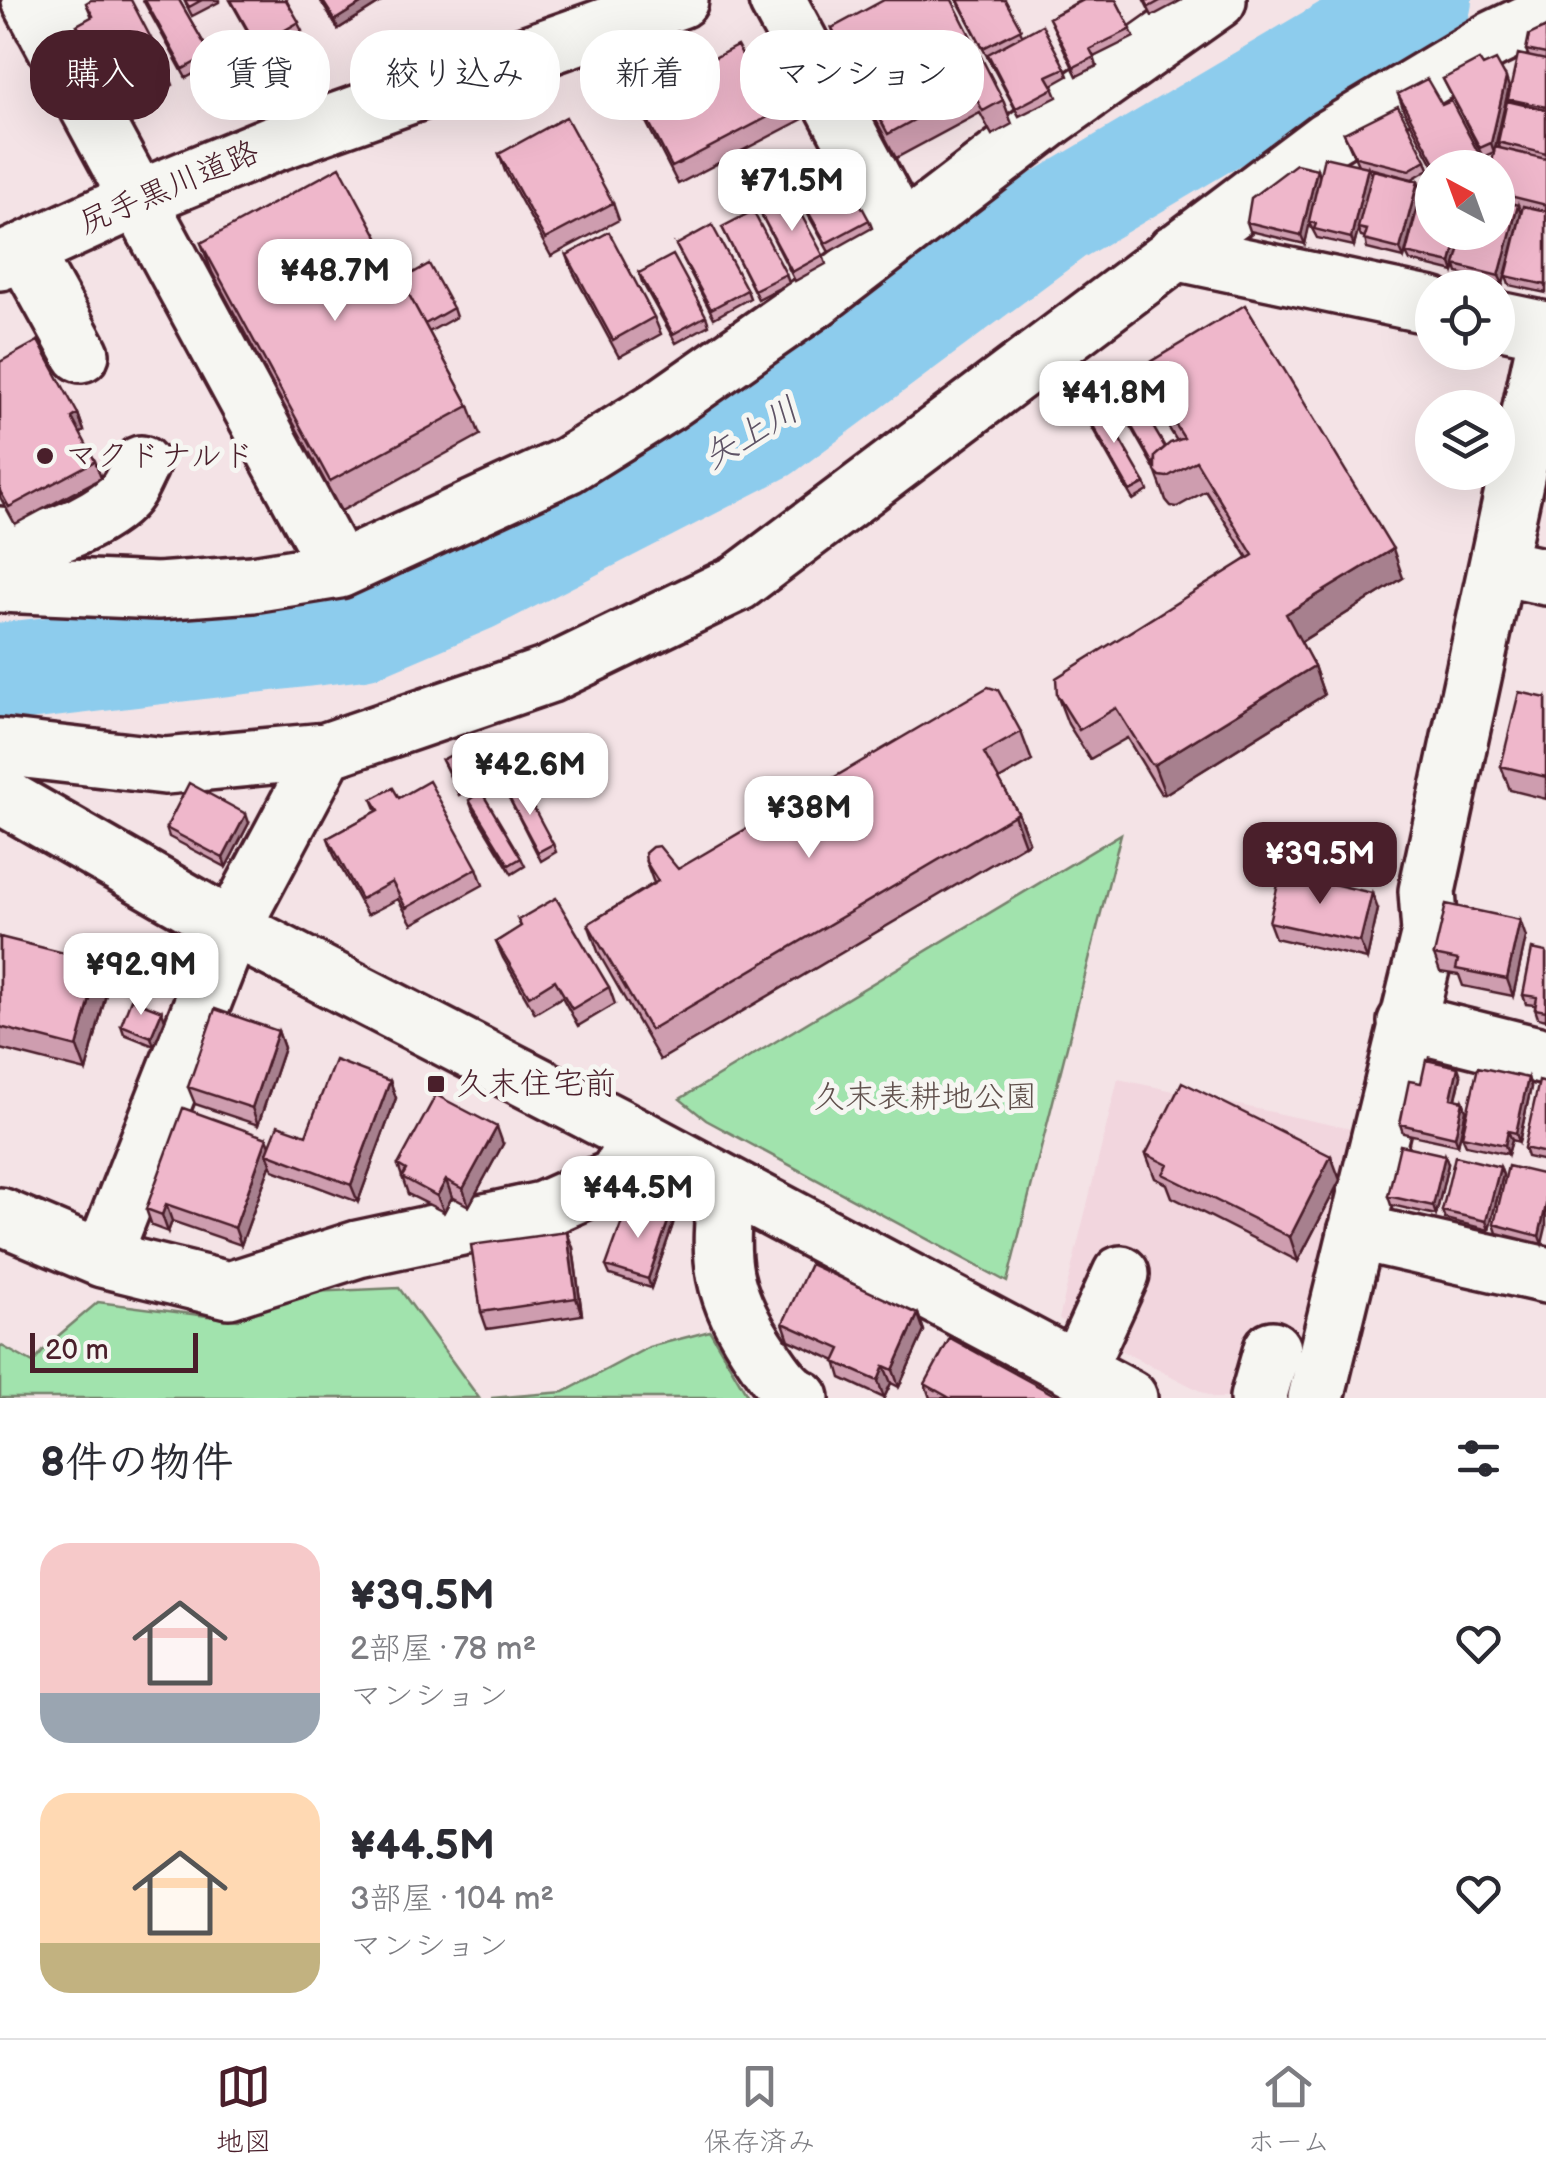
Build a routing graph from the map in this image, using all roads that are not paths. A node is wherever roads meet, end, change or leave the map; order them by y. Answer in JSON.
{"nodes":[{"id":1,"x":680,"y":0,"type":"edge"},
{"id":2,"x":777,"y":0,"type":"edge"},
{"id":3,"x":1218,"y":0,"type":"edge"},
{"id":4,"x":54,"y":8,"type":"edge"},
{"id":5,"x":1546,"y":14,"type":"edge"},
{"id":6,"x":138,"y":198,"type":"junction"},
{"id":7,"x":902,"y":233,"type":"junction"},
{"id":8,"x":1175,"y":252,"type":"junction"},
{"id":9,"x":12,"y":256,"type":"edge"},
{"id":10,"x":1415,"y":302,"type":"edge"},
{"id":11,"x":1515,"y":324,"type":"edge"},
{"id":12,"x":1546,"y":330,"type":"edge"},
{"id":13,"x":1546,"y":338,"type":"edge"},
{"id":14,"x":81,"y":354,"type":"dead end"},
{"id":15,"x":141,"y":464,"type":"dead end"},
{"id":16,"x":0,"y":535,"type":"edge"},
{"id":17,"x":339,"y":570,"type":"junction"},
{"id":18,"x":1521,"y":571,"type":"edge"},
{"id":19,"x":0,"y":584,"type":"edge"},
{"id":20,"x":0,"y":747,"type":"edge"},
{"id":21,"x":326,"y":751,"type":"junction"},
{"id":22,"x":0,"y":795,"type":"edge"},
{"id":23,"x":232,"y":928,"type":"junction"},
{"id":24,"x":1406,"y":1022,"type":"junction"},
{"id":25,"x":1546,"y":1056,"type":"edge"},
{"id":26,"x":640,"y":1138,"type":"junction"},
{"id":27,"x":728,"y":1184,"type":"junction"},
{"id":28,"x":0,"y":1216,"type":"edge"},
{"id":29,"x":1356,"y":1232,"type":"junction"},
{"id":30,"x":102,"y":1259,"type":"junction"},
{"id":31,"x":1121,"y":1274,"type":"dead end"},
{"id":32,"x":1546,"y":1274,"type":"edge"},
{"id":33,"x":1077,"y":1370,"type":"junction"},
{"id":34,"x":801,"y":1398,"type":"edge"},
{"id":35,"x":1128,"y":1398,"type":"edge"},
{"id":36,"x":1316,"y":1398,"type":"edge"}],
"edges":[{"from":1,"to":6,"type":"street","name":"尻手黒川道路"},
{"from":2,"to":7,"type":"street"},
{"from":3,"to":7,"type":"street"},
{"from":4,"to":6,"type":"street"},
{"from":5,"to":8,"type":"street"},
{"from":6,"to":9,"type":"street","name":"尻手黒川道路"},
{"from":6,"to":17,"type":"street"},
{"from":7,"to":17,"type":"street"},
{"from":8,"to":10,"type":"street"},
{"from":8,"to":21,"type":"street"},
{"from":9,"to":14,"type":"street"},
{"from":11,"to":12,"type":"street"},
{"from":13,"to":18,"type":"street"},
{"from":15,"to":16,"type":"street"},
{"from":17,"to":19,"type":"street"},
{"from":18,"to":24,"type":"street"},
{"from":20,"to":21,"type":"street"},
{"from":21,"to":23,"type":"street"},
{"from":22,"to":23,"type":"street"},
{"from":23,"to":26,"type":"street"},
{"from":23,"to":30,"type":"street"},
{"from":24,"to":25,"type":"street"},
{"from":24,"to":29,"type":"street"},
{"from":26,"to":27,"type":"street"},
{"from":26,"to":30,"type":"street"},
{"from":27,"to":33,"type":"street"},
{"from":27,"to":34,"type":"street"},
{"from":28,"to":30,"type":"street"},
{"from":29,"to":32,"type":"street"},
{"from":29,"to":36,"type":"street"},
{"from":31,"to":33,"type":"street"},
{"from":33,"to":35,"type":"street"}]}
